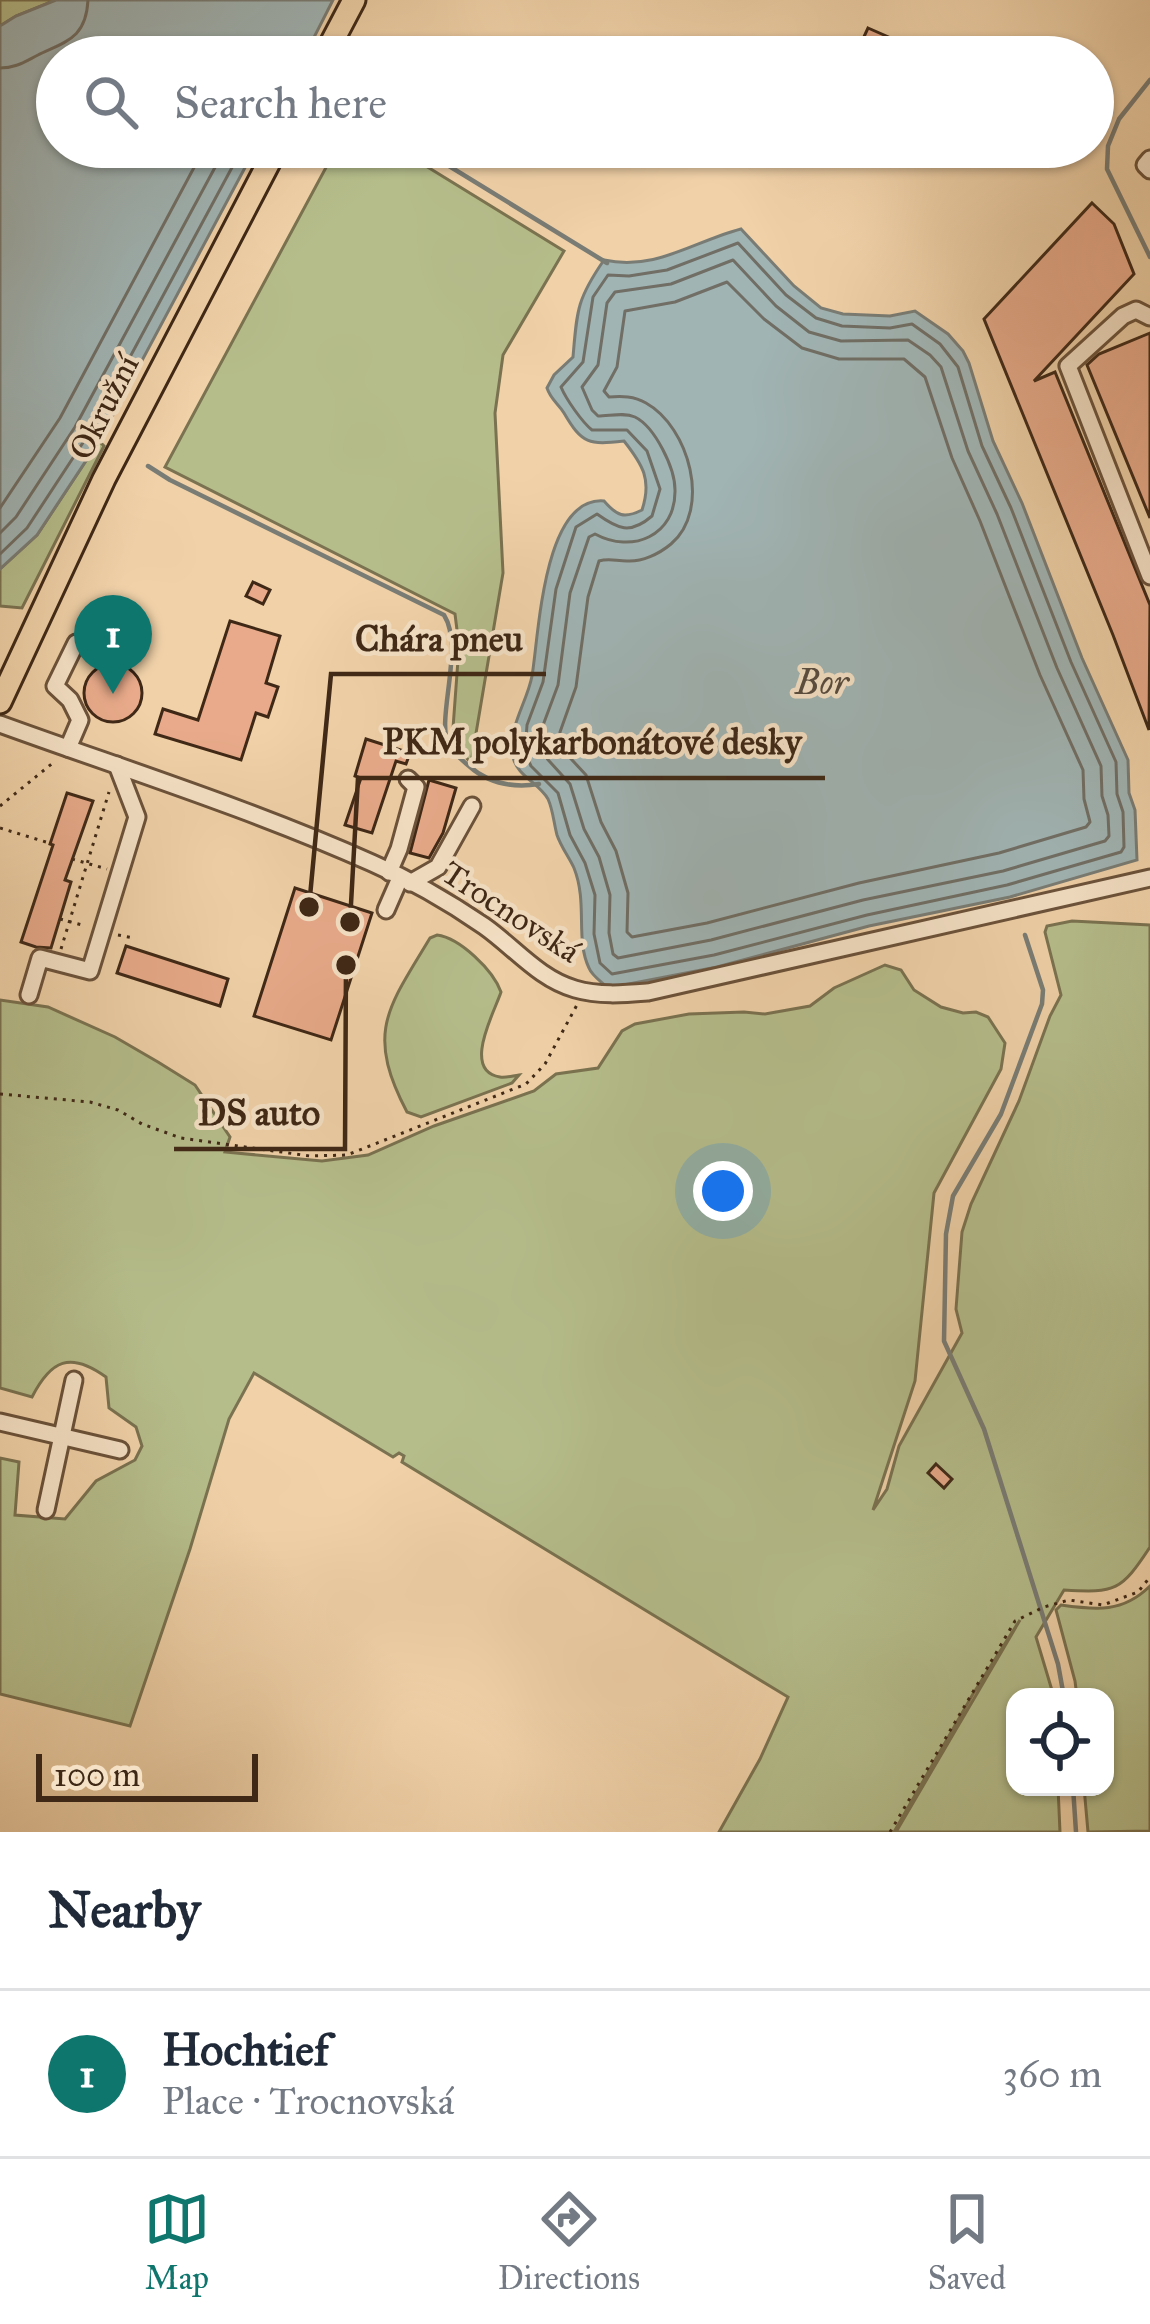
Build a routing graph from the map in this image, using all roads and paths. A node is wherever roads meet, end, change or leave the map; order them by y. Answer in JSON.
{"nodes":[{"id":1,"x":355,"y":0,"type":"edge"},
{"id":2,"x":335,"y":36,"type":"edge"},
{"id":3,"x":1150,"y":159,"type":"edge"},
{"id":4,"x":266,"y":168,"type":"edge"},
{"id":5,"x":1150,"y":170,"type":"edge"},
{"id":6,"x":1150,"y":317,"type":"edge"},
{"id":7,"x":1150,"y":576,"type":"edge"},
{"id":8,"x":76,"y":643,"type":"dead end"},
{"id":9,"x":0,"y":703,"type":"edge"},
{"id":10,"x":0,"y":724,"type":"edge"},
{"id":11,"x":68,"y":748,"type":"junction"},
{"id":12,"x":55,"y":760,"type":"dead end"},
{"id":13,"x":117,"y":765,"type":"junction"},
{"id":14,"x":408,"y":779,"type":"dead end"},
{"id":15,"x":0,"y":806,"type":"edge"},
{"id":16,"x":472,"y":806,"type":"dead end"},
{"id":17,"x":0,"y":828,"type":"edge"},
{"id":18,"x":46,"y":842,"type":"dead end"},
{"id":19,"x":72,"y":859,"type":"dead end"},
{"id":20,"x":87,"y":863,"type":"junction"},
{"id":21,"x":120,"y":872,"type":"junction"},
{"id":22,"x":400,"y":877,"type":"junction"},
{"id":23,"x":1148,"y":877,"type":"edge"},
{"id":24,"x":386,"y":910,"type":"dead end"},
{"id":25,"x":57,"y":962,"type":"junction"},
{"id":26,"x":585,"y":991,"type":"junction"},
{"id":27,"x":28,"y":994,"type":"dead end"},
{"id":28,"x":0,"y":1094,"type":"edge"},
{"id":29,"x":74,"y":1380,"type":"dead end"},
{"id":30,"x":0,"y":1422,"type":"edge"},
{"id":31,"x":62,"y":1437,"type":"junction"},
{"id":32,"x":120,"y":1450,"type":"dead end"},
{"id":33,"x":46,"y":1510,"type":"dead end"},
{"id":34,"x":1150,"y":1576,"type":"edge"},
{"id":35,"x":890,"y":1832,"type":"edge"}],
"edges":[{"from":1,"to":2,"type":"main road"},
{"from":3,"to":5,"type":"street"},
{"from":4,"to":9,"type":"main road","name":"Okružní"},
{"from":6,"to":7,"type":"street"},
{"from":8,"to":11,"type":"street"},
{"from":10,"to":11,"type":"street","name":"Trocnovská"},
{"from":11,"to":13,"type":"street","name":"Trocnovská"},
{"from":12,"to":15,"type":"path"},
{"from":13,"to":20,"type":"path"},
{"from":13,"to":21,"type":"street"},
{"from":13,"to":22,"type":"street","name":"Trocnovská"},
{"from":14,"to":22,"type":"street"},
{"from":16,"to":22,"type":"street"},
{"from":17,"to":18,"type":"path"},
{"from":19,"to":20,"type":"path"},
{"from":20,"to":21,"type":"path"},
{"from":20,"to":25,"type":"path"},
{"from":21,"to":25,"type":"street"},
{"from":22,"to":24,"type":"street"},
{"from":22,"to":26,"type":"street","name":"Trocnovská"},
{"from":23,"to":26,"type":"street","name":"Trocnovská"},
{"from":25,"to":27,"type":"street"},
{"from":26,"to":28,"type":"path"},
{"from":29,"to":31,"type":"street"},
{"from":30,"to":31,"type":"street"},
{"from":31,"to":32,"type":"street"},
{"from":31,"to":33,"type":"street"},
{"from":34,"to":35,"type":"path"}]}
